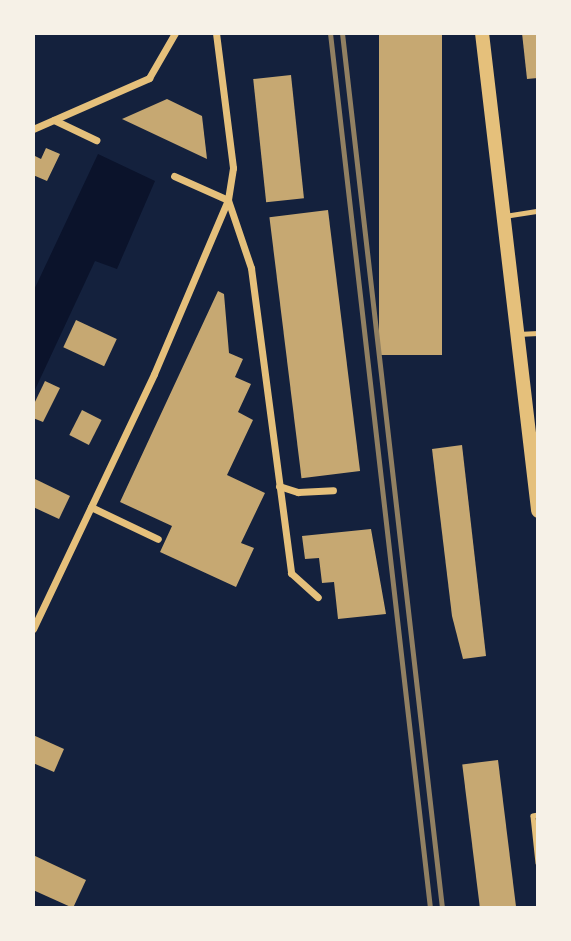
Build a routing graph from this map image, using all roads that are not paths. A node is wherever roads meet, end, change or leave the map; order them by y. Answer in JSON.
{"nodes":[{"id":1,"x":175,"y":33,"type":"edge"},
{"id":2,"x":216,"y":33,"type":"edge"},
{"id":3,"x":482,"y":33,"type":"edge"},
{"id":4,"x":54,"y":120,"type":"junction"},
{"id":5,"x":33,"y":129,"type":"edge"},
{"id":6,"x":96,"y":140,"type":"dead end"},
{"id":7,"x":174,"y":176,"type":"dead end"},
{"id":8,"x":228,"y":200,"type":"junction"},
{"id":9,"x":538,"y":211,"type":"edge"},
{"id":10,"x":504,"y":216,"type":"junction"},
{"id":11,"x":538,"y":332,"type":"edge"},
{"id":12,"x":517,"y":334,"type":"junction"},
{"id":13,"x":534,"y":449,"type":"edge"},
{"id":14,"x":279,"y":486,"type":"junction"},
{"id":15,"x":332,"y":490,"type":"dead end"},
{"id":16,"x":91,"y":507,"type":"junction"},
{"id":17,"x":538,"y":511,"type":"edge"},
{"id":18,"x":158,"y":539,"type":"dead end"},
{"id":19,"x":318,"y":597,"type":"dead end"},
{"id":20,"x":33,"y":629,"type":"edge"},
{"id":21,"x":538,"y":815,"type":"edge"},
{"id":22,"x":538,"y":863,"type":"edge"}],
"edges":[{"from":1,"to":4,"type":"street"},
{"from":2,"to":8,"type":"street"},
{"from":3,"to":10,"type":"main road"},
{"from":4,"to":5,"type":"street"},
{"from":4,"to":6,"type":"street"},
{"from":7,"to":8,"type":"street"},
{"from":8,"to":14,"type":"street"},
{"from":8,"to":16,"type":"street"},
{"from":9,"to":10,"type":"lane"},
{"from":10,"to":12,"type":"main road"},
{"from":11,"to":12,"type":"lane"},
{"from":12,"to":13,"type":"main road"},
{"from":13,"to":17,"type":"main road"},
{"from":14,"to":15,"type":"street"},
{"from":14,"to":19,"type":"street"},
{"from":16,"to":18,"type":"street"},
{"from":16,"to":20,"type":"street"},
{"from":21,"to":22,"type":"lane"}]}
